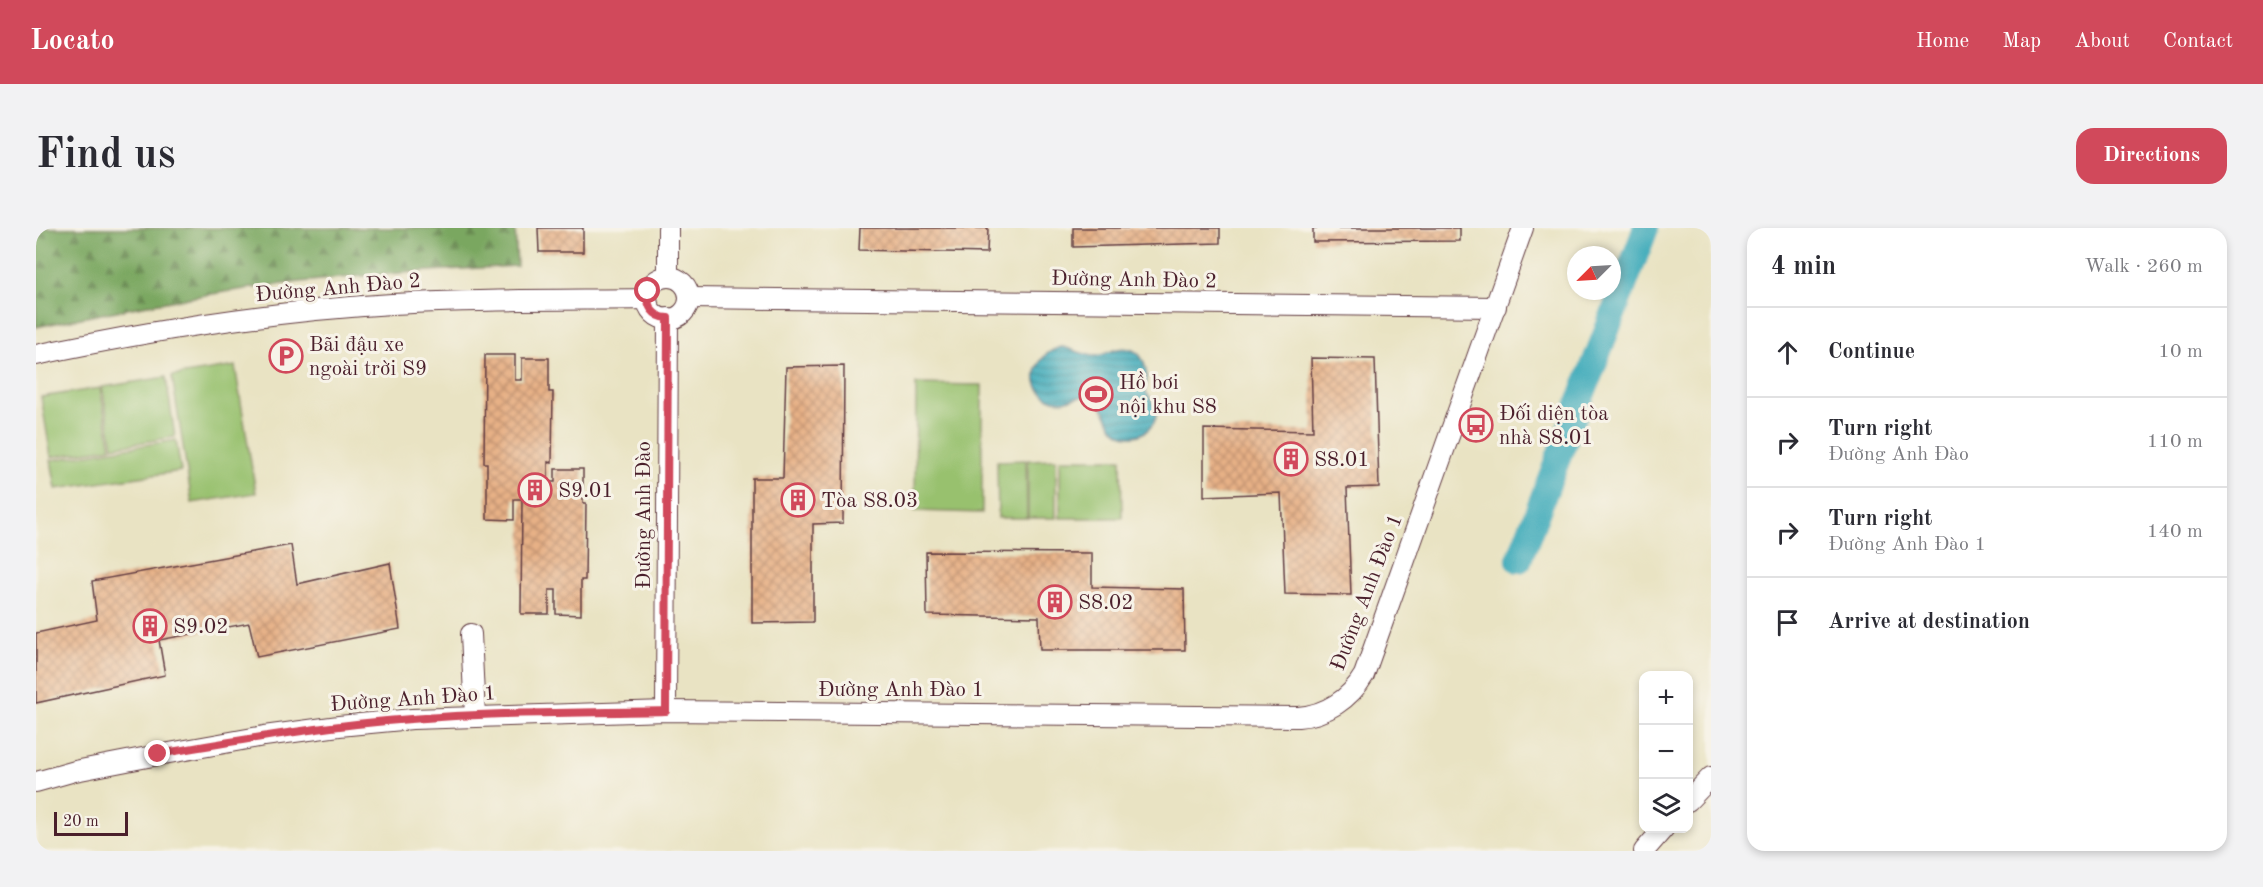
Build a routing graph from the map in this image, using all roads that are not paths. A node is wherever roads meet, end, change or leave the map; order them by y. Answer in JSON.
{"nodes":[{"id":1,"x":668,"y":228,"type":"edge"},
{"id":2,"x":1523,"y":228,"type":"edge"},
{"id":3,"x":668,"y":277,"type":"junction"},
{"id":4,"x":689,"y":298,"type":"junction"},
{"id":5,"x":647,"y":299,"type":"junction"},
{"id":6,"x":1496,"y":307,"type":"junction"},
{"id":7,"x":668,"y":318,"type":"junction"},
{"id":8,"x":36,"y":355,"type":"edge"},
{"id":9,"x":471,"y":634,"type":"dead end"},
{"id":10,"x":666,"y":711,"type":"junction"},
{"id":11,"x":475,"y":716,"type":"junction"},
{"id":12,"x":1711,"y":777,"type":"edge"},
{"id":13,"x":36,"y":782,"type":"edge"},
{"id":14,"x":1693,"y":797,"type":"edge"},
{"id":15,"x":1660,"y":833,"type":"edge"},
{"id":16,"x":1644,"y":851,"type":"edge"}],
"edges":[{"from":1,"to":3,"type":"street"},
{"from":2,"to":6,"type":"street"},
{"from":3,"to":4,"type":"street"},
{"from":3,"to":5,"type":"street"},
{"from":4,"to":6,"type":"street","name":"Đường Anh Đào 2"},
{"from":4,"to":7,"type":"street"},
{"from":5,"to":7,"type":"street"},
{"from":5,"to":8,"type":"street","name":"Đường Anh Đào 2"},
{"from":6,"to":10,"type":"street","name":"Đường Anh Đào 1"},
{"from":7,"to":10,"type":"street","name":"Đường Anh Đào"},
{"from":9,"to":11,"type":"street"},
{"from":10,"to":11,"type":"street","name":"Đường Anh Đào 1"},
{"from":11,"to":13,"type":"street","name":"Đường Anh Đào 1"},
{"from":12,"to":14,"type":"street"},
{"from":15,"to":16,"type":"street"}]}
